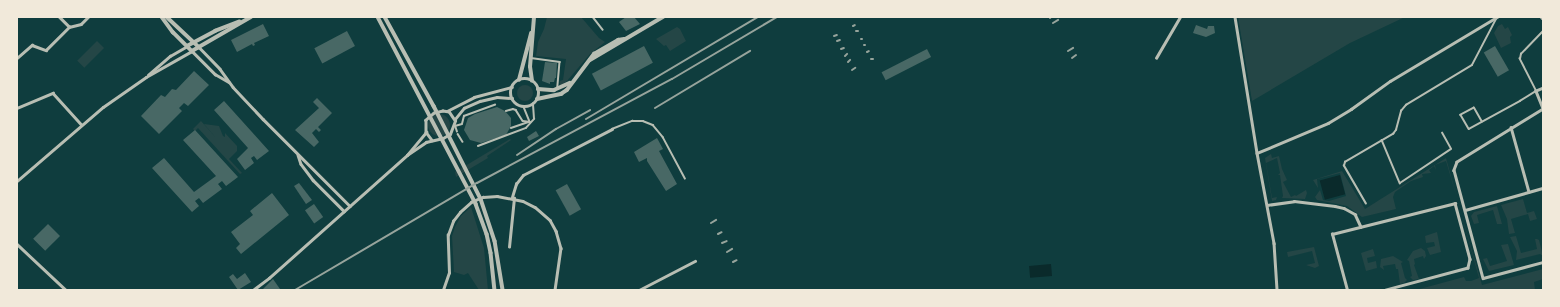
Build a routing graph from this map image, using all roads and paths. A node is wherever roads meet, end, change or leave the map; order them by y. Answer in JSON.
{"nodes":[{"id":1,"x":59,"y":17,"type":"edge"},
{"id":2,"x":88,"y":17,"type":"edge"},
{"id":3,"x":162,"y":17,"type":"edge"},
{"id":4,"x":167,"y":17,"type":"edge"},
{"id":5,"x":251,"y":17,"type":"edge"},
{"id":6,"x":378,"y":17,"type":"edge"},
{"id":7,"x":385,"y":17,"type":"edge"},
{"id":8,"x":534,"y":17,"type":"edge"},
{"id":9,"x":593,"y":17,"type":"edge"},
{"id":10,"x":663,"y":17,"type":"edge"},
{"id":11,"x":1180,"y":17,"type":"edge"},
{"id":12,"x":1235,"y":17,"type":"edge"},
{"id":13,"x":1497,"y":17,"type":"edge"},
{"id":14,"x":242,"y":21,"type":"junction"},
{"id":15,"x":69,"y":27,"type":"junction"},
{"id":16,"x":603,"y":30,"type":"dead end"},
{"id":17,"x":532,"y":31,"type":"junction"},
{"id":18,"x":1543,"y":31,"type":"edge"},
{"id":19,"x":194,"y":42,"type":"junction"},
{"id":20,"x":187,"y":46,"type":"junction"},
{"id":21,"x":199,"y":47,"type":"junction"},
{"id":22,"x":192,"y":51,"type":"junction"},
{"id":23,"x":17,"y":58,"type":"edge"},
{"id":24,"x":531,"y":58,"type":"junction"},
{"id":25,"x":1156,"y":58,"type":"dead end"},
{"id":26,"x":146,"y":77,"type":"junction"},
{"id":27,"x":519,"y":81,"type":"junction"},
{"id":28,"x":228,"y":82,"type":"junction"},
{"id":29,"x":532,"y":82,"type":"junction"},
{"id":30,"x":571,"y":83,"type":"junction"},
{"id":31,"x":512,"y":87,"type":"junction"},
{"id":32,"x":1543,"y":88,"type":"edge"},
{"id":33,"x":538,"y":89,"type":"junction"},
{"id":34,"x":559,"y":89,"type":"junction"},
{"id":35,"x":1536,"y":91,"type":"junction"},
{"id":36,"x":512,"y":98,"type":"junction"},
{"id":37,"x":537,"y":100,"type":"junction"},
{"id":38,"x":532,"y":104,"type":"junction"},
{"id":39,"x":495,"y":105,"type":"dead end"},
{"id":40,"x":524,"y":107,"type":"junction"},
{"id":41,"x":17,"y":108,"type":"edge"},
{"id":42,"x":1543,"y":108,"type":"edge"},
{"id":43,"x":447,"y":111,"type":"junction"},
{"id":44,"x":506,"y":111,"type":"dead end"},
{"id":45,"x":454,"y":119,"type":"junction"},
{"id":46,"x":530,"y":122,"type":"junction"},
{"id":47,"x":1482,"y":122,"type":"junction"},
{"id":48,"x":81,"y":124,"type":"junction"},
{"id":49,"x":454,"y":126,"type":"junction"},
{"id":50,"x":1511,"y":127,"type":"junction"},
{"id":51,"x":511,"y":128,"type":"dead end"},
{"id":52,"x":612,"y":129,"type":"joint"},
{"id":53,"x":426,"y":132,"type":"junction"},
{"id":54,"x":1442,"y":134,"type":"dead end"},
{"id":55,"x":432,"y":140,"type":"junction"},
{"id":56,"x":1382,"y":140,"type":"junction"},
{"id":57,"x":463,"y":142,"type":"dead end"},
{"id":58,"x":478,"y":146,"type":"dead end"},
{"id":59,"x":297,"y":154,"type":"junction"},
{"id":60,"x":1257,"y":154,"type":"junction"},
{"id":61,"x":407,"y":155,"type":"junction"},
{"id":62,"x":685,"y":178,"type":"dead end"},
{"id":63,"x":17,"y":181,"type":"edge"},
{"id":64,"x":1543,"y":188,"type":"edge"},
{"id":65,"x":1529,"y":192,"type":"junction"},
{"id":66,"x":513,"y":198,"type":"junction"},
{"id":67,"x":1366,"y":204,"type":"dead end"},
{"id":68,"x":1267,"y":205,"type":"junction"},
{"id":69,"x":350,"y":206,"type":"junction"},
{"id":70,"x":1465,"y":210,"type":"junction"},
{"id":71,"x":344,"y":211,"type":"junction"},
{"id":72,"x":1361,"y":227,"type":"junction"},
{"id":73,"x":17,"y":244,"type":"edge"},
{"id":74,"x":509,"y":247,"type":"dead end"},
{"id":75,"x":694,"y":261,"type":"dead end"},
{"id":76,"x":1543,"y":262,"type":"edge"},
{"id":77,"x":66,"y":290,"type":"edge"},
{"id":78,"x":253,"y":290,"type":"edge"},
{"id":79,"x":443,"y":290,"type":"edge"},
{"id":80,"x":495,"y":290,"type":"edge"},
{"id":81,"x":503,"y":290,"type":"edge"},
{"id":82,"x":555,"y":290,"type":"edge"},
{"id":83,"x":640,"y":290,"type":"edge"},
{"id":84,"x":1277,"y":290,"type":"edge"},
{"id":85,"x":1347,"y":290,"type":"edge"},
{"id":86,"x":1386,"y":290,"type":"edge"}],
"edges":[{"from":1,"to":15,"type":"street"},
{"from":2,"to":15,"type":"street"},
{"from":3,"to":20,"type":"street"},
{"from":4,"to":19,"type":"street"},
{"from":5,"to":14,"type":"street"},
{"from":6,"to":80,"type":"street"},
{"from":7,"to":81,"type":"street"},
{"from":8,"to":17,"type":"street"},
{"from":9,"to":16,"type":"lane"},
{"from":10,"to":30,"type":"street"},
{"from":11,"to":25,"type":"street"},
{"from":12,"to":60,"type":"street"},
{"from":13,"to":56,"type":"lane"},
{"from":13,"to":60,"type":"street"},
{"from":14,"to":19,"type":"street"},
{"from":14,"to":21,"type":"street"},
{"from":15,"to":23,"type":"street"},
{"from":17,"to":24,"type":"street"},
{"from":17,"to":27,"type":"street"},
{"from":18,"to":35,"type":"lane"},
{"from":19,"to":20,"type":"street"},
{"from":19,"to":21,"type":"street"},
{"from":20,"to":22,"type":"street"},
{"from":20,"to":26,"type":"street"},
{"from":21,"to":22,"type":"street"},
{"from":21,"to":28,"type":"street"},
{"from":22,"to":26,"type":"street"},
{"from":22,"to":28,"type":"street"},
{"from":24,"to":29,"type":"street"},
{"from":24,"to":34,"type":"lane"},
{"from":26,"to":48,"type":"street"},
{"from":27,"to":29,"type":"street"},
{"from":27,"to":31,"type":"street"},
{"from":28,"to":59,"type":"street"},
{"from":29,"to":33,"type":"street"},
{"from":30,"to":34,"type":"street"},
{"from":30,"to":37,"type":"street"},
{"from":31,"to":36,"type":"street"},
{"from":31,"to":43,"type":"street"},
{"from":32,"to":35,"type":"street"},
{"from":33,"to":34,"type":"street"},
{"from":33,"to":37,"type":"street"},
{"from":35,"to":42,"type":"street"},
{"from":35,"to":47,"type":"lane"},
{"from":36,"to":40,"type":"street"},
{"from":36,"to":45,"type":"street"},
{"from":37,"to":38,"type":"street"},
{"from":38,"to":40,"type":"street"},
{"from":38,"to":46,"type":"lane"},
{"from":39,"to":49,"type":"lane"},
{"from":40,"to":46,"type":"lane"},
{"from":41,"to":48,"type":"street"},
{"from":42,"to":50,"type":"street"},
{"from":43,"to":45,"type":"street"},
{"from":43,"to":53,"type":"street"},
{"from":44,"to":46,"type":"lane"},
{"from":45,"to":49,"type":"street"},
{"from":46,"to":51,"type":"lane"},
{"from":46,"to":58,"type":"lane"},
{"from":47,"to":47,"type":"lane"},
{"from":48,"to":63,"type":"street"},
{"from":49,"to":55,"type":"street"},
{"from":49,"to":57,"type":"lane"},
{"from":50,"to":65,"type":"street"},
{"from":50,"to":70,"type":"street"},
{"from":52,"to":62,"type":"lane"},
{"from":52,"to":66,"type":"street"},
{"from":53,"to":55,"type":"street"},
{"from":53,"to":61,"type":"street"},
{"from":54,"to":56,"type":"lane"},
{"from":55,"to":61,"type":"street"},
{"from":56,"to":67,"type":"lane"},
{"from":59,"to":69,"type":"street"},
{"from":59,"to":71,"type":"street"},
{"from":60,"to":68,"type":"street"},
{"from":61,"to":69,"type":"street"},
{"from":64,"to":65,"type":"street"},
{"from":65,"to":70,"type":"street"},
{"from":66,"to":74,"type":"street"},
{"from":66,"to":79,"type":"street"},
{"from":66,"to":82,"type":"street"},
{"from":68,"to":72,"type":"street"},
{"from":68,"to":84,"type":"street"},
{"from":69,"to":71,"type":"street"},
{"from":70,"to":76,"type":"street"},
{"from":71,"to":78,"type":"street"},
{"from":72,"to":85,"type":"street"},
{"from":72,"to":86,"type":"street"},
{"from":73,"to":77,"type":"street"},
{"from":75,"to":83,"type":"street"}]}
